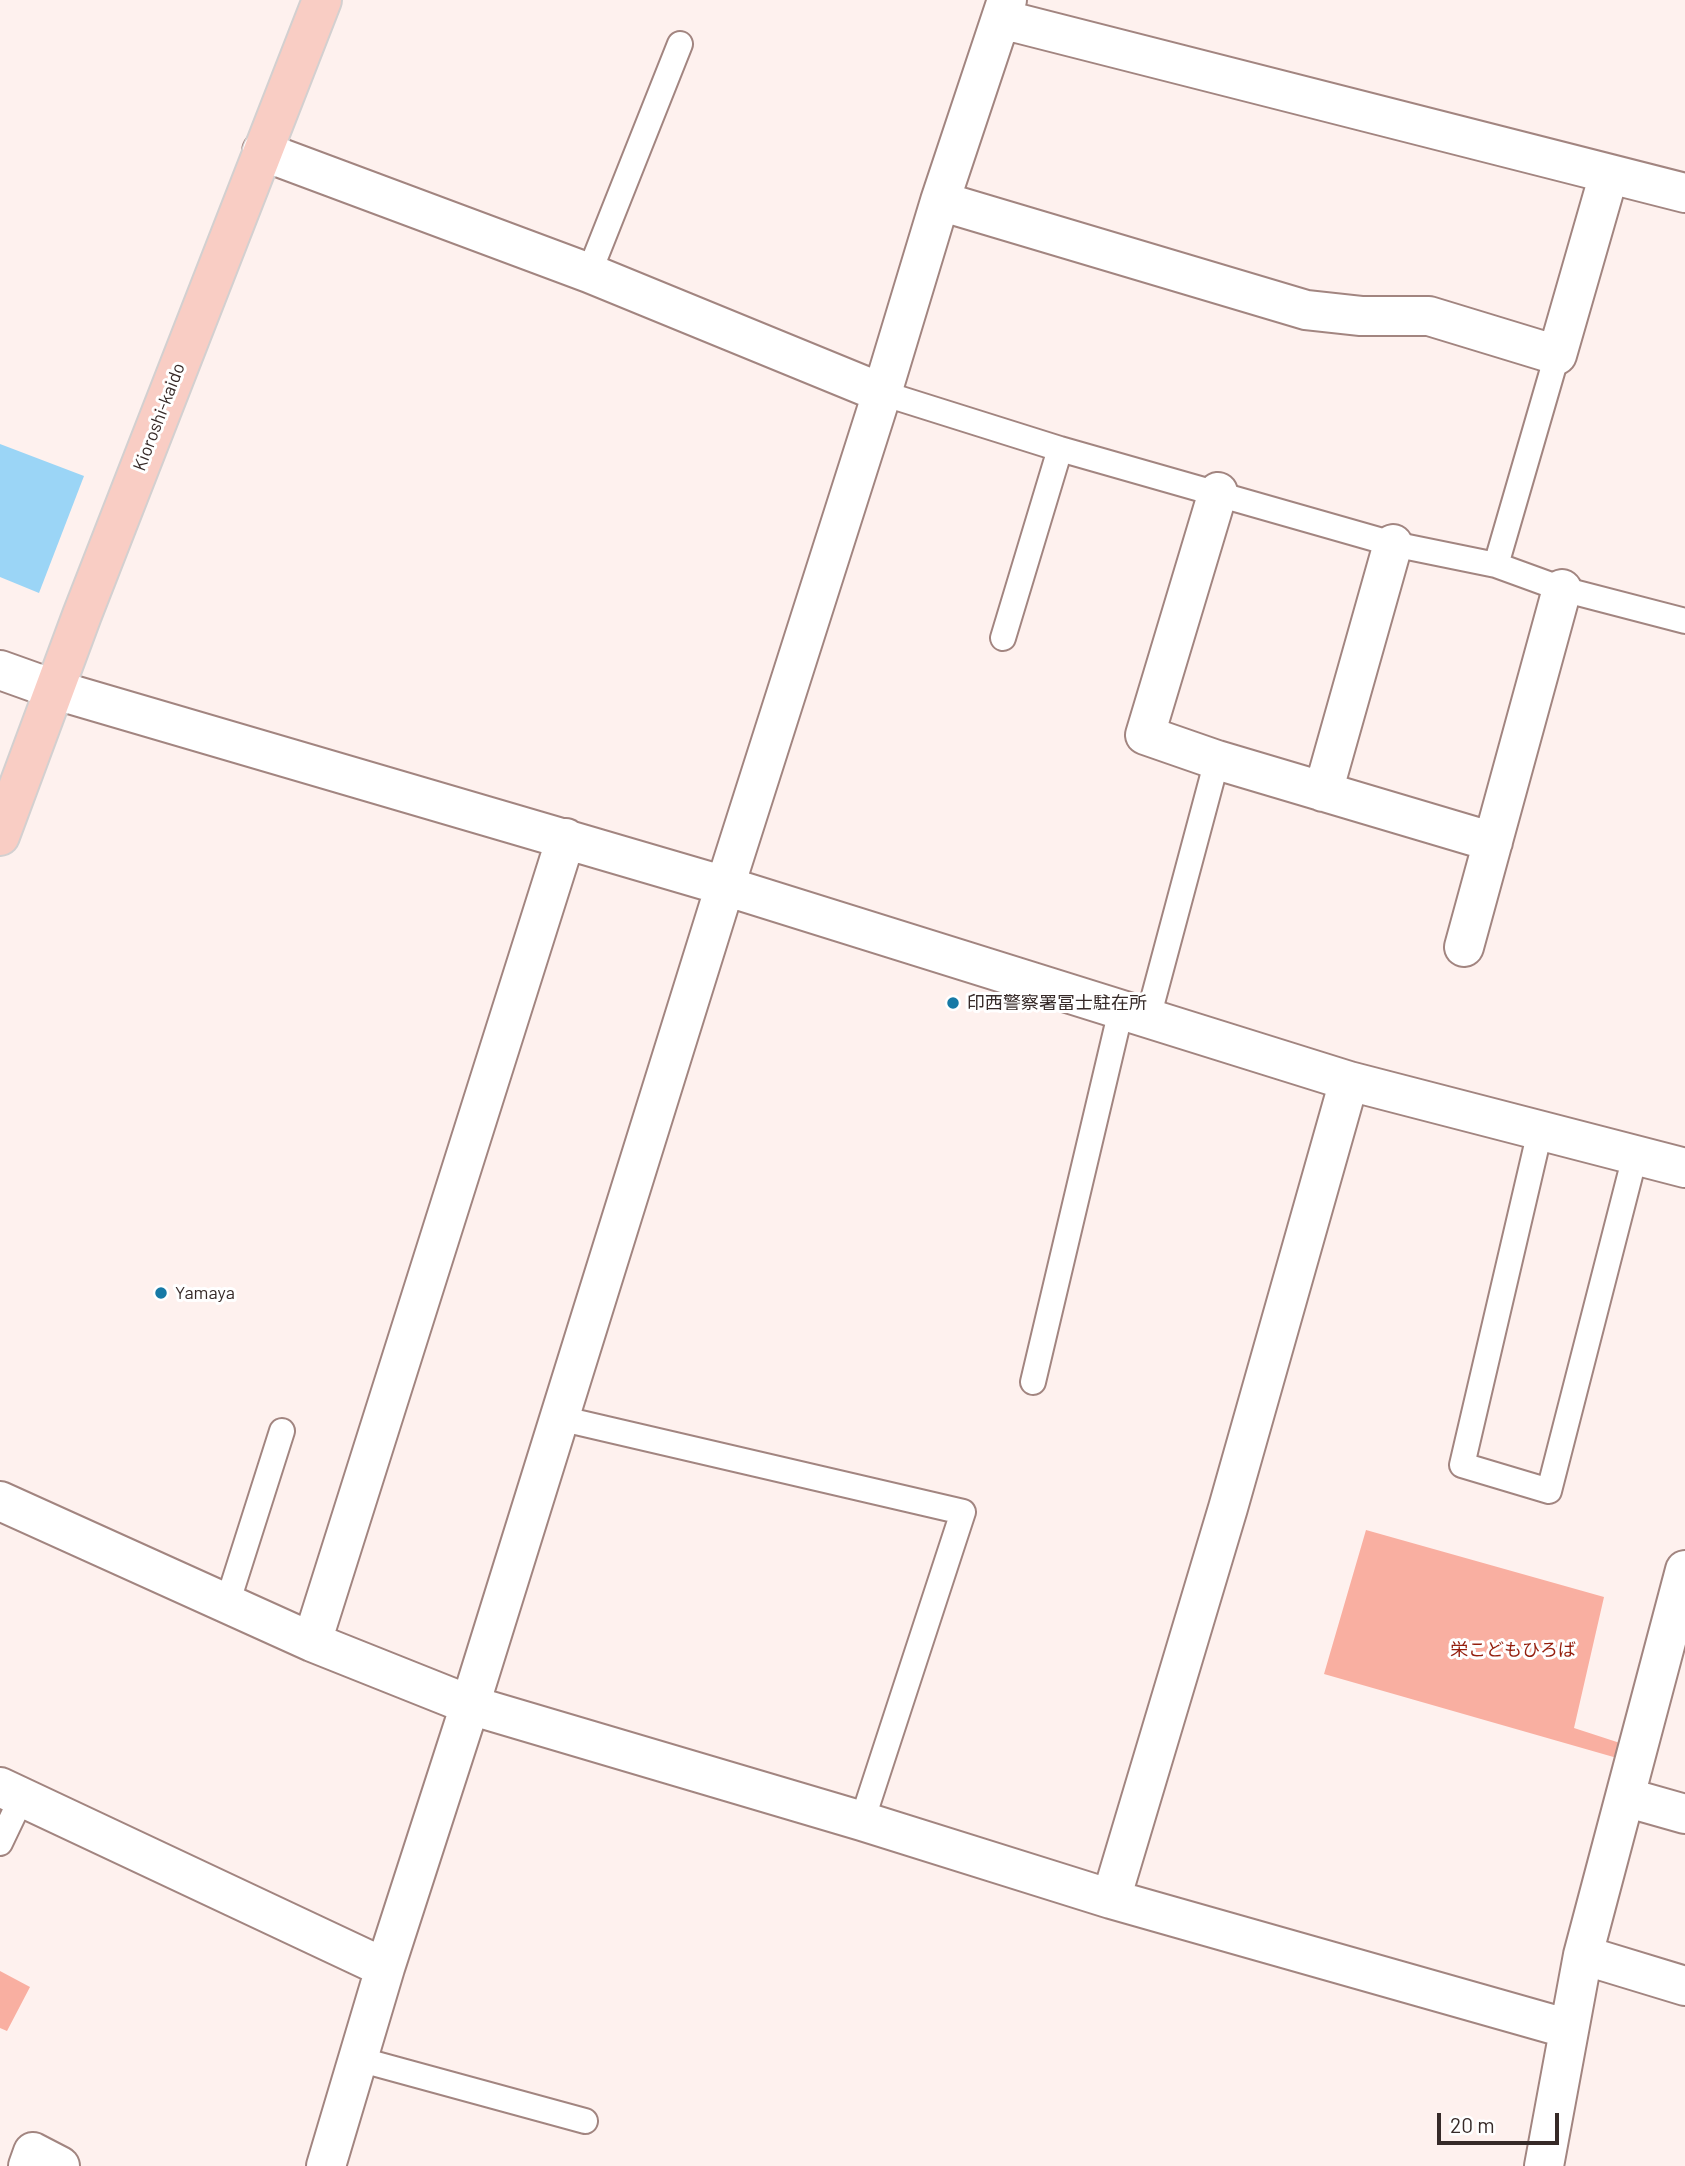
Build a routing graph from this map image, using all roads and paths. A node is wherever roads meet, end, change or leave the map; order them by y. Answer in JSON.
{"nodes":[{"id":1,"x":322,"y":0,"type":"edge"},
{"id":2,"x":1004,"y":9,"type":"edge"},
{"id":3,"x":680,"y":44,"type":"dead end"},
{"id":4,"x":262,"y":151,"type":"junction"},
{"id":5,"x":1609,"y":174,"type":"junction"},
{"id":6,"x":1685,"y":193,"type":"edge"},
{"id":7,"x":940,"y":201,"type":"junction"},
{"id":8,"x":589,"y":273,"type":"junction"},
{"id":9,"x":1557,"y":355,"type":"junction"},
{"id":10,"x":882,"y":393,"type":"junction"},
{"id":11,"x":1060,"y":449,"type":"junction"},
{"id":12,"x":1218,"y":492,"type":"junction"},
{"id":13,"x":1393,"y":544,"type":"junction"},
{"id":14,"x":1496,"y":565,"type":"junction"},
{"id":15,"x":1562,"y":589,"type":"junction"},
{"id":16,"x":1685,"y":621,"type":"edge"},
{"id":17,"x":1003,"y":638,"type":"dead end"},
{"id":18,"x":0,"y":670,"type":"edge"},
{"id":19,"x":56,"y":690,"type":"junction"},
{"id":20,"x":1217,"y":760,"type":"junction"},
{"id":21,"x":1323,"y":792,"type":"junction"},
{"id":22,"x":0,"y":836,"type":"edge"},
{"id":23,"x":566,"y":838,"type":"junction"},
{"id":24,"x":1493,"y":842,"type":"junction"},
{"id":25,"x":725,"y":886,"type":"junction"},
{"id":26,"x":1464,"y":947,"type":"dead end"},
{"id":27,"x":1135,"y":1014,"type":"junction"},
{"id":28,"x":1349,"y":1081,"type":"junction"},
{"id":29,"x":1540,"y":1131,"type":"junction"},
{"id":30,"x":1635,"y":1156,"type":"junction"},
{"id":31,"x":1685,"y":1168,"type":"edge"},
{"id":32,"x":1033,"y":1382,"type":"dead end"},
{"id":33,"x":559,"y":1418,"type":"junction"},
{"id":34,"x":282,"y":1431,"type":"dead end"},
{"id":35,"x":0,"y":1501,"type":"edge"},
{"id":36,"x":1685,"y":1570,"type":"edge"},
{"id":37,"x":227,"y":1604,"type":"junction"},
{"id":38,"x":312,"y":1642,"type":"junction"},
{"id":39,"x":470,"y":1705,"type":"junction"},
{"id":40,"x":11,"y":1792,"type":"edge"},
{"id":41,"x":1625,"y":1797,"type":"junction"},
{"id":42,"x":1685,"y":1814,"type":"edge"},
{"id":43,"x":862,"y":1821,"type":"junction"},
{"id":44,"x":0,"y":1843,"type":"edge"},
{"id":45,"x":1111,"y":1899,"type":"junction"},
{"id":46,"x":1583,"y":1955,"type":"junction"},
{"id":47,"x":385,"y":1968,"type":"junction"},
{"id":48,"x":1685,"y":1986,"type":"edge"},
{"id":49,"x":1569,"y":2029,"type":"junction"},
{"id":50,"x":358,"y":2059,"type":"junction"},
{"id":51,"x":585,"y":2121,"type":"dead end"},
{"id":52,"x":28,"y":2166,"type":"edge"},
{"id":53,"x":60,"y":2166,"type":"edge"},
{"id":54,"x":326,"y":2166,"type":"edge"},
{"id":55,"x":1544,"y":2166,"type":"edge"}],
"edges":[{"from":1,"to":4,"type":"main road","name":"Kioroshi-kaido"},
{"from":2,"to":5,"type":"street"},
{"from":2,"to":7,"type":"street"},
{"from":3,"to":8,"type":"lane"},
{"from":4,"to":8,"type":"street"},
{"from":4,"to":19,"type":"main road","name":"Kioroshi-kaido"},
{"from":5,"to":6,"type":"street"},
{"from":5,"to":9,"type":"street"},
{"from":7,"to":9,"type":"street"},
{"from":7,"to":10,"type":"street"},
{"from":8,"to":10,"type":"street"},
{"from":9,"to":14,"type":"lane"},
{"from":10,"to":11,"type":"lane"},
{"from":10,"to":25,"type":"street"},
{"from":11,"to":12,"type":"lane"},
{"from":11,"to":17,"type":"lane"},
{"from":12,"to":13,"type":"lane"},
{"from":12,"to":20,"type":"street"},
{"from":13,"to":14,"type":"lane"},
{"from":13,"to":21,"type":"street"},
{"from":14,"to":15,"type":"lane"},
{"from":15,"to":16,"type":"lane"},
{"from":15,"to":24,"type":"street"},
{"from":18,"to":19,"type":"street"},
{"from":19,"to":22,"type":"main road","name":"Kioroshi-kaido"},
{"from":19,"to":23,"type":"street"},
{"from":20,"to":21,"type":"street"},
{"from":20,"to":27,"type":"lane"},
{"from":21,"to":24,"type":"street"},
{"from":23,"to":25,"type":"street"},
{"from":23,"to":38,"type":"street"},
{"from":24,"to":26,"type":"street"},
{"from":25,"to":27,"type":"street"},
{"from":25,"to":33,"type":"street"},
{"from":27,"to":28,"type":"street"},
{"from":27,"to":32,"type":"lane"},
{"from":28,"to":29,"type":"street"},
{"from":28,"to":45,"type":"street"},
{"from":29,"to":30,"type":"street"},
{"from":29,"to":30,"type":"lane"},
{"from":30,"to":31,"type":"street"},
{"from":33,"to":39,"type":"street"},
{"from":33,"to":43,"type":"lane"},
{"from":34,"to":37,"type":"lane"},
{"from":35,"to":37,"type":"street"},
{"from":36,"to":41,"type":"street"},
{"from":37,"to":38,"type":"street"},
{"from":38,"to":39,"type":"street"},
{"from":39,"to":43,"type":"street"},
{"from":39,"to":47,"type":"street"},
{"from":40,"to":44,"type":"lane"},
{"from":40,"to":47,"type":"street"},
{"from":41,"to":42,"type":"street"},
{"from":41,"to":46,"type":"street"},
{"from":43,"to":45,"type":"street"},
{"from":45,"to":49,"type":"street"},
{"from":46,"to":48,"type":"street"},
{"from":46,"to":49,"type":"street"},
{"from":47,"to":50,"type":"street"},
{"from":49,"to":55,"type":"street"},
{"from":50,"to":51,"type":"lane"},
{"from":50,"to":54,"type":"street"},
{"from":52,"to":53,"type":"street"}]}
